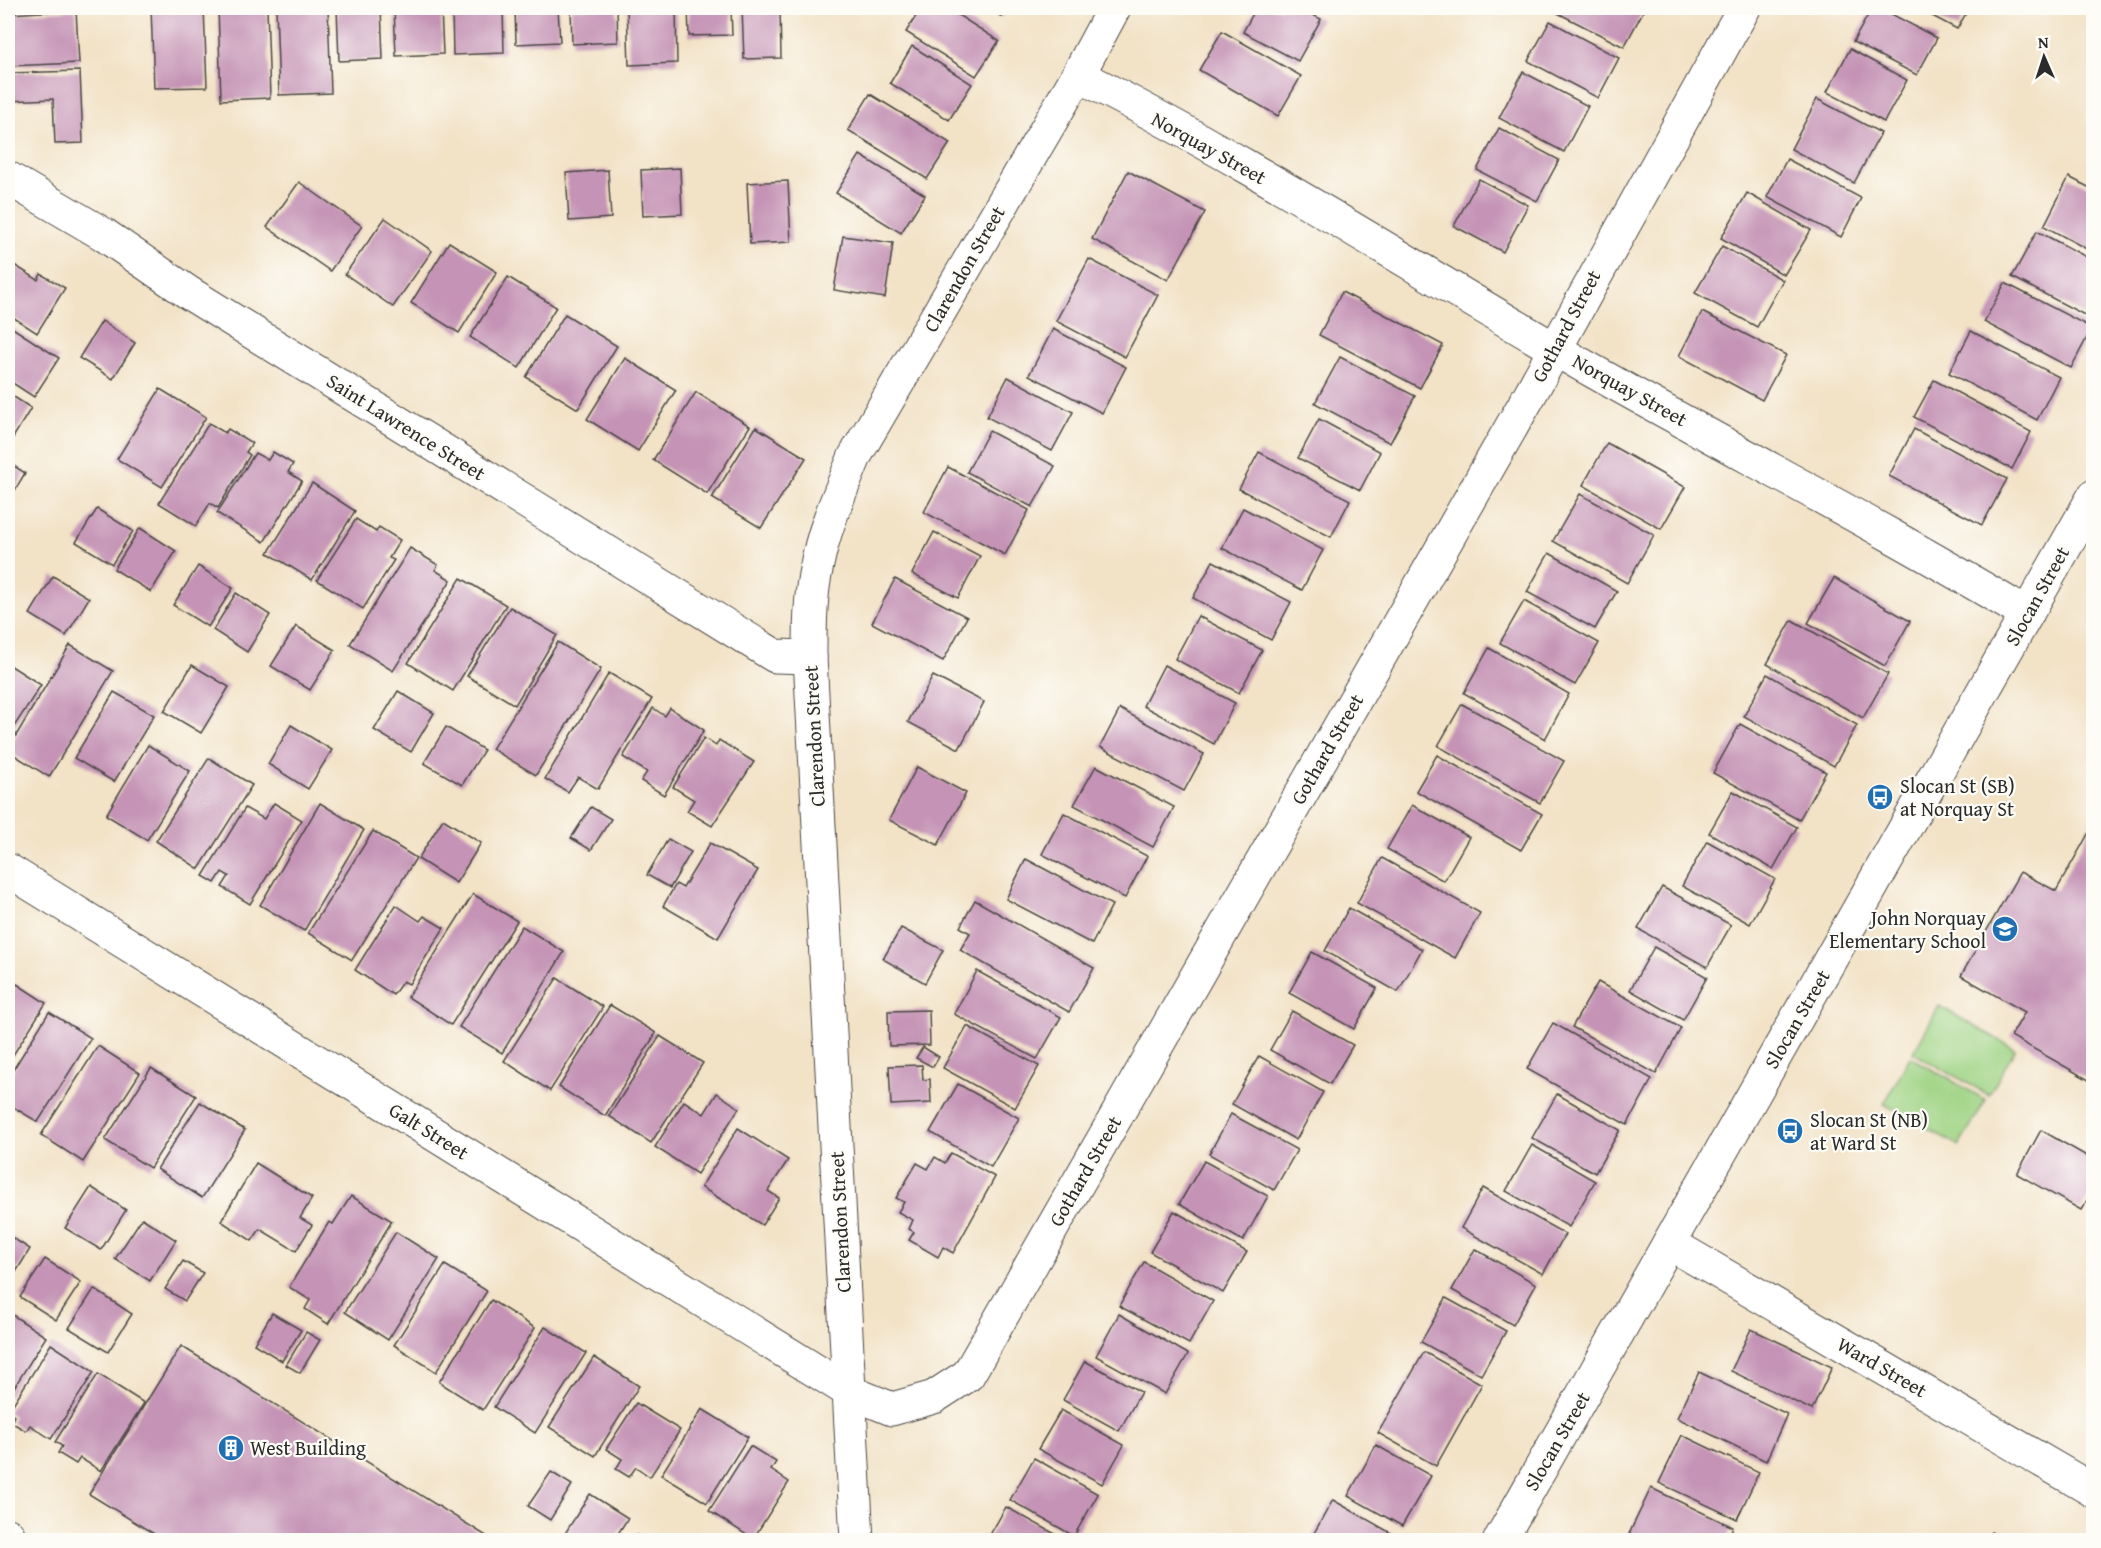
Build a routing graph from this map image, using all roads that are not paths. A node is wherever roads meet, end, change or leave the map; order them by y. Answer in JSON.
{"nodes":[{"id":1,"x":1113,"y":8,"type":"edge"},
{"id":2,"x":1744,"y":8,"type":"edge"},
{"id":3,"x":1078,"y":75,"type":"junction"},
{"id":4,"x":8,"y":178,"type":"edge"},
{"id":5,"x":1555,"y":348,"type":"junction"},
{"id":6,"x":2094,"y":496,"type":"edge"},
{"id":7,"x":2026,"y":614,"type":"junction"},
{"id":8,"x":810,"y":657,"type":"junction"},
{"id":9,"x":8,"y":870,"type":"edge"},
{"id":10,"x":1669,"y":1243,"type":"junction"},
{"id":11,"x":850,"y":1392,"type":"junction"},
{"id":12,"x":2094,"y":1491,"type":"edge"},
{"id":13,"x":8,"y":1535,"type":"edge"},
{"id":14,"x":11,"y":1540,"type":"edge"},
{"id":15,"x":857,"y":1540,"type":"edge"},
{"id":16,"x":1500,"y":1540,"type":"edge"}],
"edges":[{"from":1,"to":3,"type":"street","name":"Clarendon Street"},
{"from":2,"to":5,"type":"street","name":"Gothard Street"},
{"from":3,"to":5,"type":"street","name":"Norquay Street"},
{"from":3,"to":8,"type":"street","name":"Clarendon Street"},
{"from":4,"to":8,"type":"street","name":"Saint Lawrence Street"},
{"from":5,"to":7,"type":"street","name":"Norquay Street"},
{"from":5,"to":11,"type":"street","name":"Gothard Street"},
{"from":6,"to":7,"type":"street","name":"Slocan Street"},
{"from":7,"to":10,"type":"street","name":"Slocan Street"},
{"from":8,"to":11,"type":"street","name":"Clarendon Street"},
{"from":9,"to":11,"type":"street","name":"Galt Street"},
{"from":10,"to":12,"type":"street","name":"Ward Street"},
{"from":10,"to":16,"type":"street","name":"Slocan Street"},
{"from":11,"to":15,"type":"street","name":"Clarendon Street"},
{"from":13,"to":14,"type":"street"}]}
